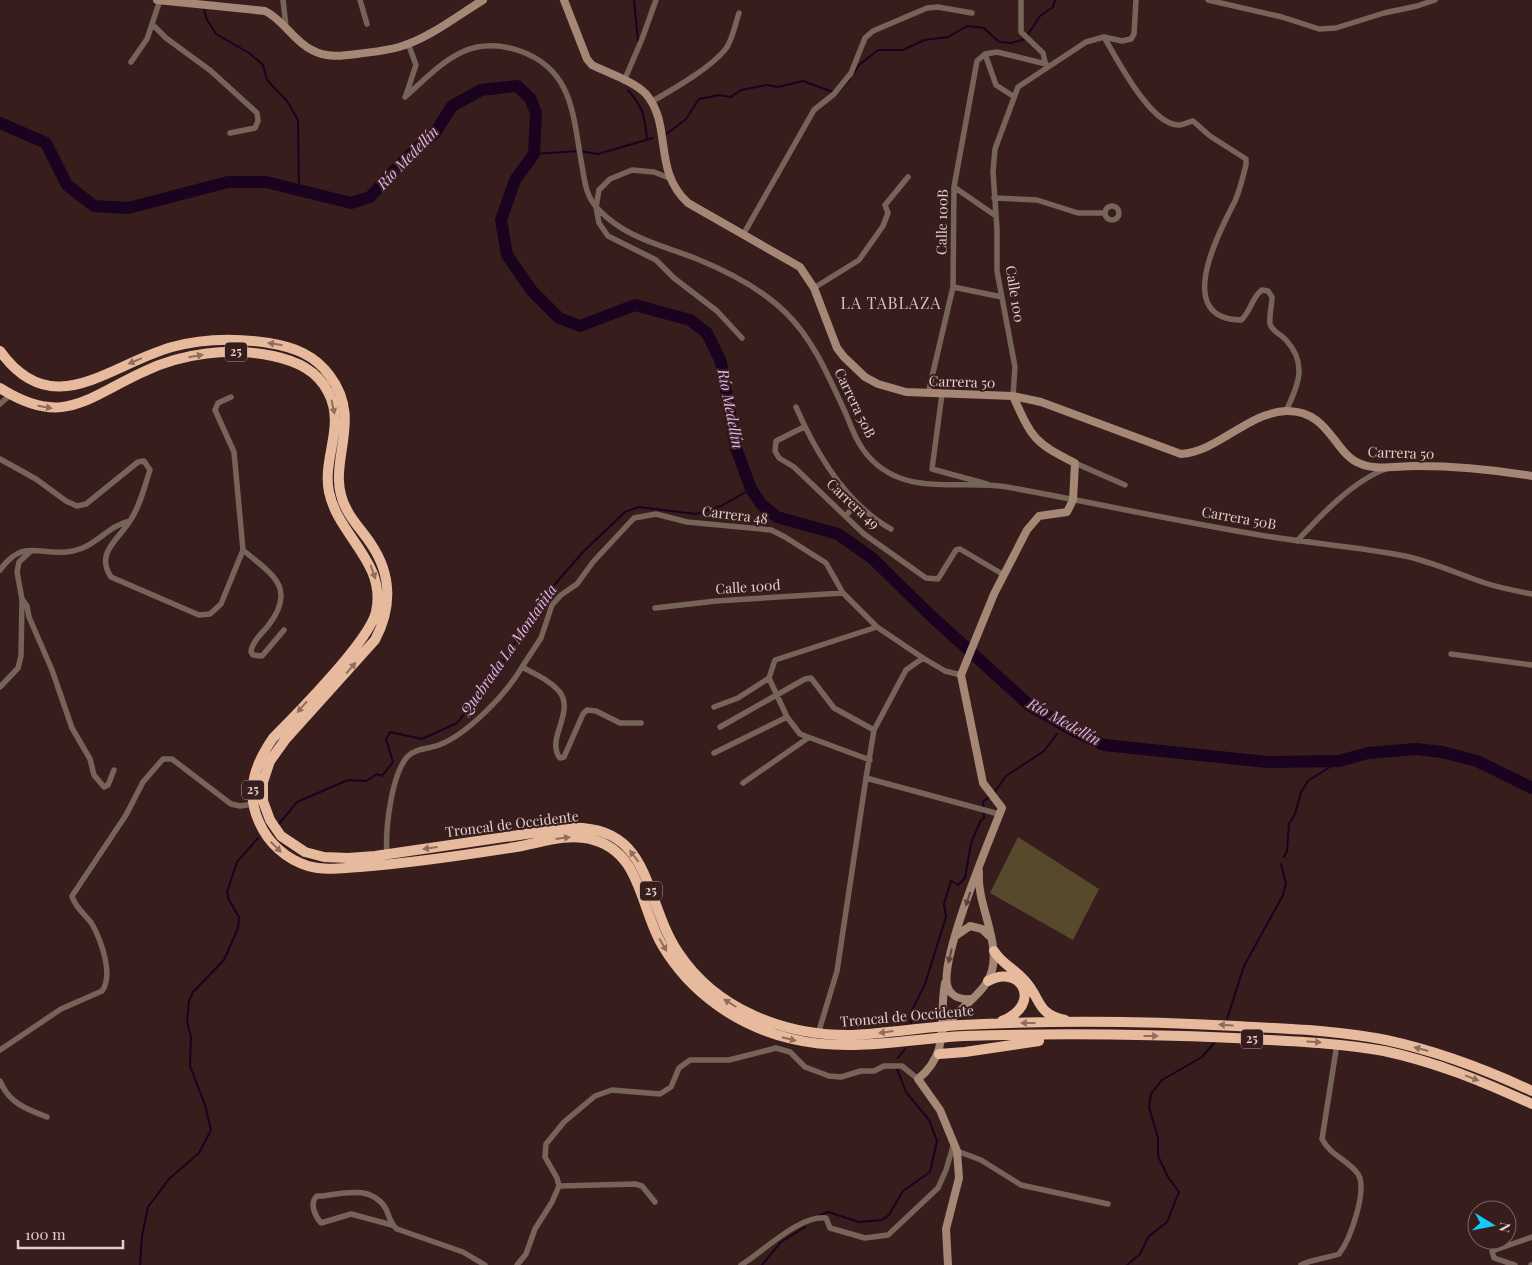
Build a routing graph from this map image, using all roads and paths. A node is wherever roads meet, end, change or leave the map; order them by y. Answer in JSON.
{"nodes":[{"id":1,"x":159,"y":0,"type":"edge"},
{"id":2,"x":284,"y":0,"type":"edge"},
{"id":3,"x":360,"y":0,"type":"edge"},
{"id":4,"x":483,"y":0,"type":"edge"},
{"id":5,"x":564,"y":0,"type":"edge"},
{"id":6,"x":656,"y":0,"type":"edge"},
{"id":7,"x":1022,"y":0,"type":"edge"},
{"id":8,"x":1136,"y":0,"type":"edge"},
{"id":9,"x":1208,"y":0,"type":"edge"},
{"id":10,"x":1435,"y":0,"type":"edge"},
{"id":11,"x":219,"y":4,"type":"edge"},
{"id":12,"x":972,"y":13,"type":"dead end"},
{"id":13,"x":738,"y":14,"type":"dead end"},
{"id":14,"x":367,"y":24,"type":"dead end"},
{"id":15,"x":153,"y":25,"type":"junction"},
{"id":16,"x":286,"y":27,"type":"junction"},
{"id":17,"x":1104,"y":37,"type":"junction"},
{"id":18,"x":408,"y":43,"type":"junction"},
{"id":19,"x":985,"y":54,"type":"junction"},
{"id":20,"x":131,"y":62,"type":"dead end"},
{"id":21,"x":1047,"y":64,"type":"junction"},
{"id":22,"x":624,"y":81,"type":"junction"},
{"id":23,"x":1013,"y":96,"type":"junction"},
{"id":24,"x":651,"y":102,"type":"junction"},
{"id":25,"x":230,"y":133,"type":"dead end"},
{"id":26,"x":908,"y":177,"type":"dead end"},
{"id":27,"x":669,"y":178,"type":"junction"},
{"id":28,"x":954,"y":187,"type":"junction"},
{"id":29,"x":994,"y":198,"type":"junction"},
{"id":30,"x":596,"y":208,"type":"junction"},
{"id":31,"x":1106,"y":213,"type":"dead end"},
{"id":32,"x":996,"y":216,"type":"junction"},
{"id":33,"x":742,"y":235,"type":"junction"},
{"id":34,"x":953,"y":287,"type":"junction"},
{"id":35,"x":814,"y":288,"type":"junction"},
{"id":36,"x":1002,"y":297,"type":"junction"},
{"id":37,"x":742,"y":338,"type":"dead end"},
{"id":38,"x":0,"y":351,"type":"edge"},
{"id":39,"x":0,"y":388,"type":"edge"},
{"id":40,"x":928,"y":394,"type":"junction"},
{"id":41,"x":942,"y":394,"type":"junction"},
{"id":42,"x":10,"y":395,"type":"junction"},
{"id":43,"x":1013,"y":396,"type":"junction"},
{"id":44,"x":231,"y":397,"type":"dead end"},
{"id":45,"x":0,"y":404,"type":"edge"},
{"id":46,"x":796,"y":407,"type":"dead end"},
{"id":47,"x":1286,"y":411,"type":"junction"},
{"id":48,"x":804,"y":427,"type":"junction"},
{"id":49,"x":0,"y":459,"type":"edge"},
{"id":50,"x":1075,"y":463,"type":"junction"},
{"id":51,"x":1392,"y":467,"type":"junction"},
{"id":52,"x":1532,"y":476,"type":"edge"},
{"id":53,"x":988,"y":484,"type":"junction"},
{"id":54,"x":1125,"y":485,"type":"dead end"},
{"id":55,"x":1073,"y":500,"type":"junction"},
{"id":56,"x":856,"y":503,"type":"junction"},
{"id":57,"x":846,"y":516,"type":"junction"},
{"id":58,"x":130,"y":521,"type":"junction"},
{"id":59,"x":891,"y":529,"type":"dead end"},
{"id":60,"x":1297,"y":540,"type":"junction"},
{"id":61,"x":243,"y":550,"type":"junction"},
{"id":62,"x":31,"y":551,"type":"junction"},
{"id":63,"x":0,"y":570,"type":"edge"},
{"id":64,"x":1004,"y":575,"type":"junction"},
{"id":65,"x":843,"y":593,"type":"junction"},
{"id":66,"x":1532,"y":594,"type":"edge"},
{"id":67,"x":22,"y":598,"type":"junction"},
{"id":68,"x":655,"y":608,"type":"dead end"},
{"id":69,"x":876,"y":627,"type":"junction"},
{"id":70,"x":284,"y":630,"type":"dead end"},
{"id":71,"x":1451,"y":654,"type":"dead end"},
{"id":72,"x":923,"y":658,"type":"junction"},
{"id":73,"x":1532,"y":665,"type":"edge"},
{"id":74,"x":522,"y":668,"type":"junction"},
{"id":75,"x":961,"y":675,"type":"junction"},
{"id":76,"x":769,"y":678,"type":"junction"},
{"id":77,"x":0,"y":687,"type":"edge"},
{"id":78,"x":776,"y":696,"type":"junction"},
{"id":79,"x":714,"y":707,"type":"dead end"},
{"id":80,"x":787,"y":717,"type":"junction"},
{"id":81,"x":641,"y":723,"type":"dead end"},
{"id":82,"x":720,"y":728,"type":"dead end"},
{"id":83,"x":874,"y":730,"type":"junction"},
{"id":84,"x":808,"y":738,"type":"junction"},
{"id":85,"x":714,"y":753,"type":"dead end"},
{"id":86,"x":870,"y":760,"type":"junction"},
{"id":87,"x":114,"y":770,"type":"dead end"},
{"id":88,"x":866,"y":778,"type":"junction"},
{"id":89,"x":743,"y":783,"type":"dead end"},
{"id":90,"x":254,"y":804,"type":"junction"},
{"id":91,"x":999,"y":814,"type":"junction"},
{"id":92,"x":388,"y":854,"type":"junction"},
{"id":93,"x":980,"y":862,"type":"junction"},
{"id":94,"x":956,"y":936,"type":"junction"},
{"id":95,"x":990,"y":938,"type":"junction"},
{"id":96,"x":994,"y":951,"type":"junction"},
{"id":97,"x":947,"y":976,"type":"junction"},
{"id":98,"x":988,"y":981,"type":"junction"},
{"id":99,"x":971,"y":999,"type":"junction"},
{"id":100,"x":1083,"y":1023,"type":"junction"},
{"id":101,"x":995,"y":1024,"type":"junction"},
{"id":102,"x":937,"y":1033,"type":"junction"},
{"id":103,"x":818,"y":1034,"type":"junction"},
{"id":104,"x":1128,"y":1036,"type":"junction"},
{"id":105,"x":1336,"y":1044,"type":"junction"},
{"id":106,"x":0,"y":1050,"type":"edge"},
{"id":107,"x":939,"y":1054,"type":"junction"},
{"id":108,"x":918,"y":1079,"type":"junction"},
{"id":109,"x":0,"y":1081,"type":"edge"},
{"id":110,"x":1532,"y":1091,"type":"edge"},
{"id":111,"x":1532,"y":1104,"type":"edge"},
{"id":112,"x":47,"y":1117,"type":"dead end"},
{"id":113,"x":956,"y":1147,"type":"junction"},
{"id":114,"x":558,"y":1186,"type":"junction"},
{"id":115,"x":655,"y":1202,"type":"dead end"},
{"id":116,"x":1108,"y":1204,"type":"dead end"},
{"id":117,"x":392,"y":1225,"type":"junction"},
{"id":118,"x":1532,"y":1237,"type":"edge"},
{"id":119,"x":485,"y":1265,"type":"edge"},
{"id":120,"x":517,"y":1265,"type":"edge"},
{"id":121,"x":741,"y":1265,"type":"edge"},
{"id":122,"x":948,"y":1265,"type":"edge"},
{"id":123,"x":1301,"y":1265,"type":"edge"},
{"id":124,"x":1515,"y":1265,"type":"edge"}],
"edges":[{"from":1,"to":11,"type":"main road"},
{"from":1,"to":15,"type":"street"},
{"from":2,"to":16,"type":"street"},
{"from":3,"to":14,"type":"street"},
{"from":4,"to":18,"type":"main road"},
{"from":5,"to":22,"type":"main road","name":"Carrera 50"},
{"from":6,"to":22,"type":"street"},
{"from":7,"to":21,"type":"street"},
{"from":8,"to":17,"type":"street"},
{"from":9,"to":10,"type":"street"},
{"from":11,"to":16,"type":"main road"},
{"from":12,"to":33,"type":"street"},
{"from":13,"to":24,"type":"street"},
{"from":15,"to":20,"type":"street"},
{"from":15,"to":25,"type":"street"},
{"from":16,"to":18,"type":"main road"},
{"from":17,"to":21,"type":"street","name":"Calle 100"},
{"from":17,"to":47,"type":"street"},
{"from":18,"to":30,"type":"street","name":"Carrera 50B"},
{"from":19,"to":21,"type":"street"},
{"from":19,"to":23,"type":"street"},
{"from":19,"to":28,"type":"street","name":"Calle 100B"},
{"from":21,"to":23,"type":"street","name":"Calle 100"},
{"from":22,"to":24,"type":"main road","name":"Carrera 50"},
{"from":23,"to":29,"type":"street","name":"Calle 100"},
{"from":24,"to":27,"type":"main road","name":"Carrera 50"},
{"from":26,"to":35,"type":"street"},
{"from":27,"to":30,"type":"street"},
{"from":27,"to":33,"type":"main road","name":"Carrera 50"},
{"from":28,"to":32,"type":"street"},
{"from":28,"to":34,"type":"street","name":"Calle 100B"},
{"from":29,"to":31,"type":"street"},
{"from":29,"to":32,"type":"street","name":"Calle 100"},
{"from":30,"to":37,"type":"street"},
{"from":30,"to":53,"type":"street","name":"Carrera 50B"},
{"from":32,"to":36,"type":"street","name":"Calle 100"},
{"from":33,"to":35,"type":"main road","name":"Carrera 50"},
{"from":34,"to":36,"type":"street"},
{"from":34,"to":40,"type":"street","name":"Calle 100B"},
{"from":35,"to":40,"type":"main road","name":"Carrera 50"},
{"from":36,"to":43,"type":"street","name":"Calle 100"},
{"from":92,"to":38,"type":"highway","name":"Troncal de Occidente","number":"25","one_way":true},
{"from":39,"to":42,"type":"highway","name":"Troncal de Occidente","number":"25"},
{"from":40,"to":41,"type":"main road","name":"Carrera 50"},
{"from":41,"to":43,"type":"main road","name":"Carrera 50"},
{"from":41,"to":53,"type":"street"},
{"from":42,"to":45,"type":"street"},
{"from":42,"to":90,"type":"highway","name":"Troncal de Occidente","number":"25","one_way":true},
{"from":43,"to":47,"type":"main road","name":"Carrera 50"},
{"from":43,"to":50,"type":"main road","name":"Calle 100"},
{"from":44,"to":61,"type":"street"},
{"from":46,"to":48,"type":"street","name":"Carrera 49"},
{"from":47,"to":51,"type":"main road","name":"Carrera 50"},
{"from":48,"to":56,"type":"street","name":"Carrera 49"},
{"from":48,"to":57,"type":"street","name":"Carrera 49"},
{"from":49,"to":58,"type":"street"},
{"from":50,"to":54,"type":"street","name":"Calle 100"},
{"from":50,"to":55,"type":"main road"},
{"from":51,"to":52,"type":"main road","name":"Carrera 50"},
{"from":51,"to":60,"type":"street"},
{"from":53,"to":55,"type":"street","name":"Carrera 50B"},
{"from":55,"to":60,"type":"street","name":"Carrera 50B"},
{"from":55,"to":64,"type":"main road"},
{"from":56,"to":57,"type":"street"},
{"from":56,"to":59,"type":"street","name":"Carrera 49"},
{"from":57,"to":64,"type":"street","name":"Carrera 49"},
{"from":58,"to":61,"type":"street"},
{"from":58,"to":62,"type":"street"},
{"from":60,"to":66,"type":"street","name":"Carrera 50B"},
{"from":61,"to":70,"type":"street"},
{"from":62,"to":63,"type":"street"},
{"from":62,"to":67,"type":"street"},
{"from":64,"to":75,"type":"main road"},
{"from":65,"to":68,"type":"street","name":"Calle 100d"},
{"from":65,"to":69,"type":"street","name":"Carrera 48"},
{"from":65,"to":74,"type":"street","name":"Carrera 48"},
{"from":67,"to":77,"type":"street"},
{"from":67,"to":87,"type":"street"},
{"from":69,"to":72,"type":"street","name":"Carrera 48"},
{"from":69,"to":76,"type":"street"},
{"from":71,"to":73,"type":"street"},
{"from":72,"to":75,"type":"street","name":"Carrera 48"},
{"from":72,"to":83,"type":"street"},
{"from":74,"to":81,"type":"street"},
{"from":74,"to":92,"type":"street"},
{"from":75,"to":91,"type":"main road"},
{"from":76,"to":78,"type":"street"},
{"from":76,"to":79,"type":"street"},
{"from":78,"to":80,"type":"street"},
{"from":78,"to":82,"type":"street"},
{"from":78,"to":83,"type":"street"},
{"from":80,"to":84,"type":"street"},
{"from":80,"to":85,"type":"street"},
{"from":83,"to":86,"type":"street"},
{"from":84,"to":86,"type":"street"},
{"from":84,"to":89,"type":"street"},
{"from":86,"to":88,"type":"street"},
{"from":88,"to":91,"type":"street"},
{"from":88,"to":103,"type":"street"},
{"from":90,"to":102,"type":"highway","name":"Troncal de Occidente","number":"25","one_way":true},
{"from":90,"to":106,"type":"street"},
{"from":91,"to":93,"type":"main road"},
{"from":103,"to":92,"type":"highway","name":"Troncal de Occidente","number":"25","one_way":true},
{"from":93,"to":94,"type":"main road","one_way":true},
{"from":93,"to":95,"type":"main road"},
{"from":94,"to":95,"type":"main road"},
{"from":94,"to":97,"type":"main road","one_way":true},
{"from":95,"to":96,"type":"main road"},
{"from":96,"to":98,"type":"main road"},
{"from":96,"to":100,"type":"highway"},
{"from":97,"to":99,"type":"main road"},
{"from":97,"to":102,"type":"main road"},
{"from":98,"to":99,"type":"main road"},
{"from":98,"to":101,"type":"highway"},
{"from":99,"to":102,"type":"main road"},
{"from":100,"to":101,"type":"highway","name":"Troncal de Occidente","number":"25","one_way":true},
{"from":110,"to":100,"type":"highway","name":"Troncal de Occidente","number":"25","one_way":true},
{"from":101,"to":102,"type":"highway","name":"Troncal de Occidente","number":"25"},
{"from":102,"to":103,"type":"highway","name":"Troncal de Occidente","number":"25","one_way":true},
{"from":102,"to":104,"type":"highway","name":"Troncal de Occidente","number":"25"},
{"from":102,"to":107,"type":"main road"},
{"from":104,"to":105,"type":"highway","name":"Troncal de Occidente","number":"25","one_way":true},
{"from":104,"to":107,"type":"highway"},
{"from":105,"to":111,"type":"highway","name":"Troncal de Occidente","number":"25","one_way":true},
{"from":105,"to":123,"type":"street"},
{"from":107,"to":108,"type":"main road"},
{"from":108,"to":113,"type":"main road"},
{"from":108,"to":114,"type":"street"},
{"from":109,"to":112,"type":"street"},
{"from":113,"to":116,"type":"street"},
{"from":113,"to":121,"type":"street"},
{"from":113,"to":122,"type":"main road"},
{"from":114,"to":115,"type":"street"},
{"from":114,"to":120,"type":"street"},
{"from":117,"to":117,"type":"street"},
{"from":117,"to":119,"type":"street"},
{"from":118,"to":124,"type":"street"}]}
